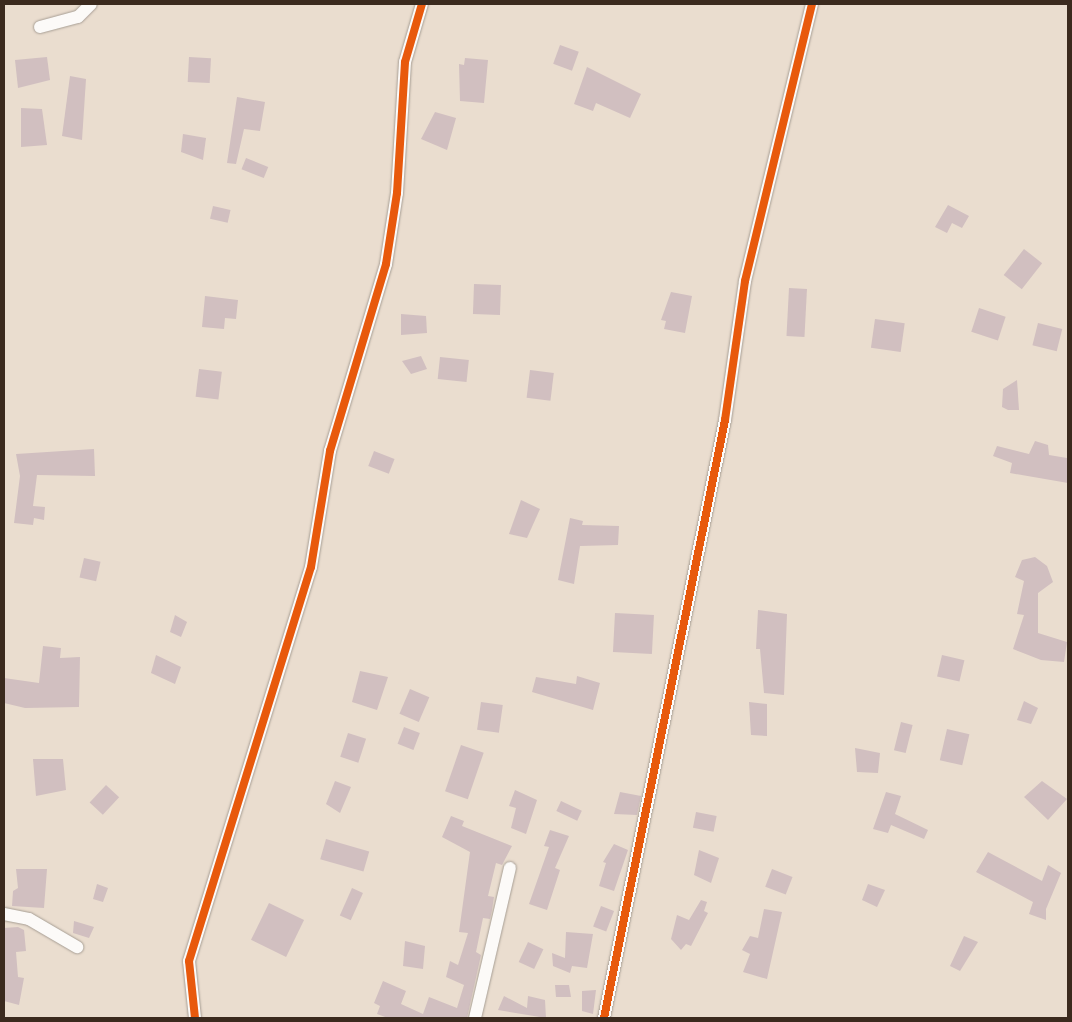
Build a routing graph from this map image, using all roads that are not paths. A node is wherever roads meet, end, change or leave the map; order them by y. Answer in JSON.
{"nodes":[{"id":1,"x":91,"y":4,"type":"edge"},
{"id":2,"x":422,"y":4,"type":"edge"},
{"id":3,"x":812,"y":4,"type":"edge"},
{"id":4,"x":40,"y":27,"type":"dead end"},
{"id":5,"x":510,"y":868,"type":"dead end"},
{"id":6,"x":4,"y":914,"type":"edge"},
{"id":7,"x":77,"y":947,"type":"dead end"},
{"id":8,"x":196,"y":1018,"type":"edge"},
{"id":9,"x":475,"y":1018,"type":"edge"},
{"id":10,"x":604,"y":1018,"type":"edge"}],
"edges":[{"from":1,"to":4,"type":"street"},
{"from":2,"to":8,"type":"street"},
{"from":3,"to":10,"type":"street"},
{"from":5,"to":9,"type":"street"},
{"from":6,"to":7,"type":"street"}]}
